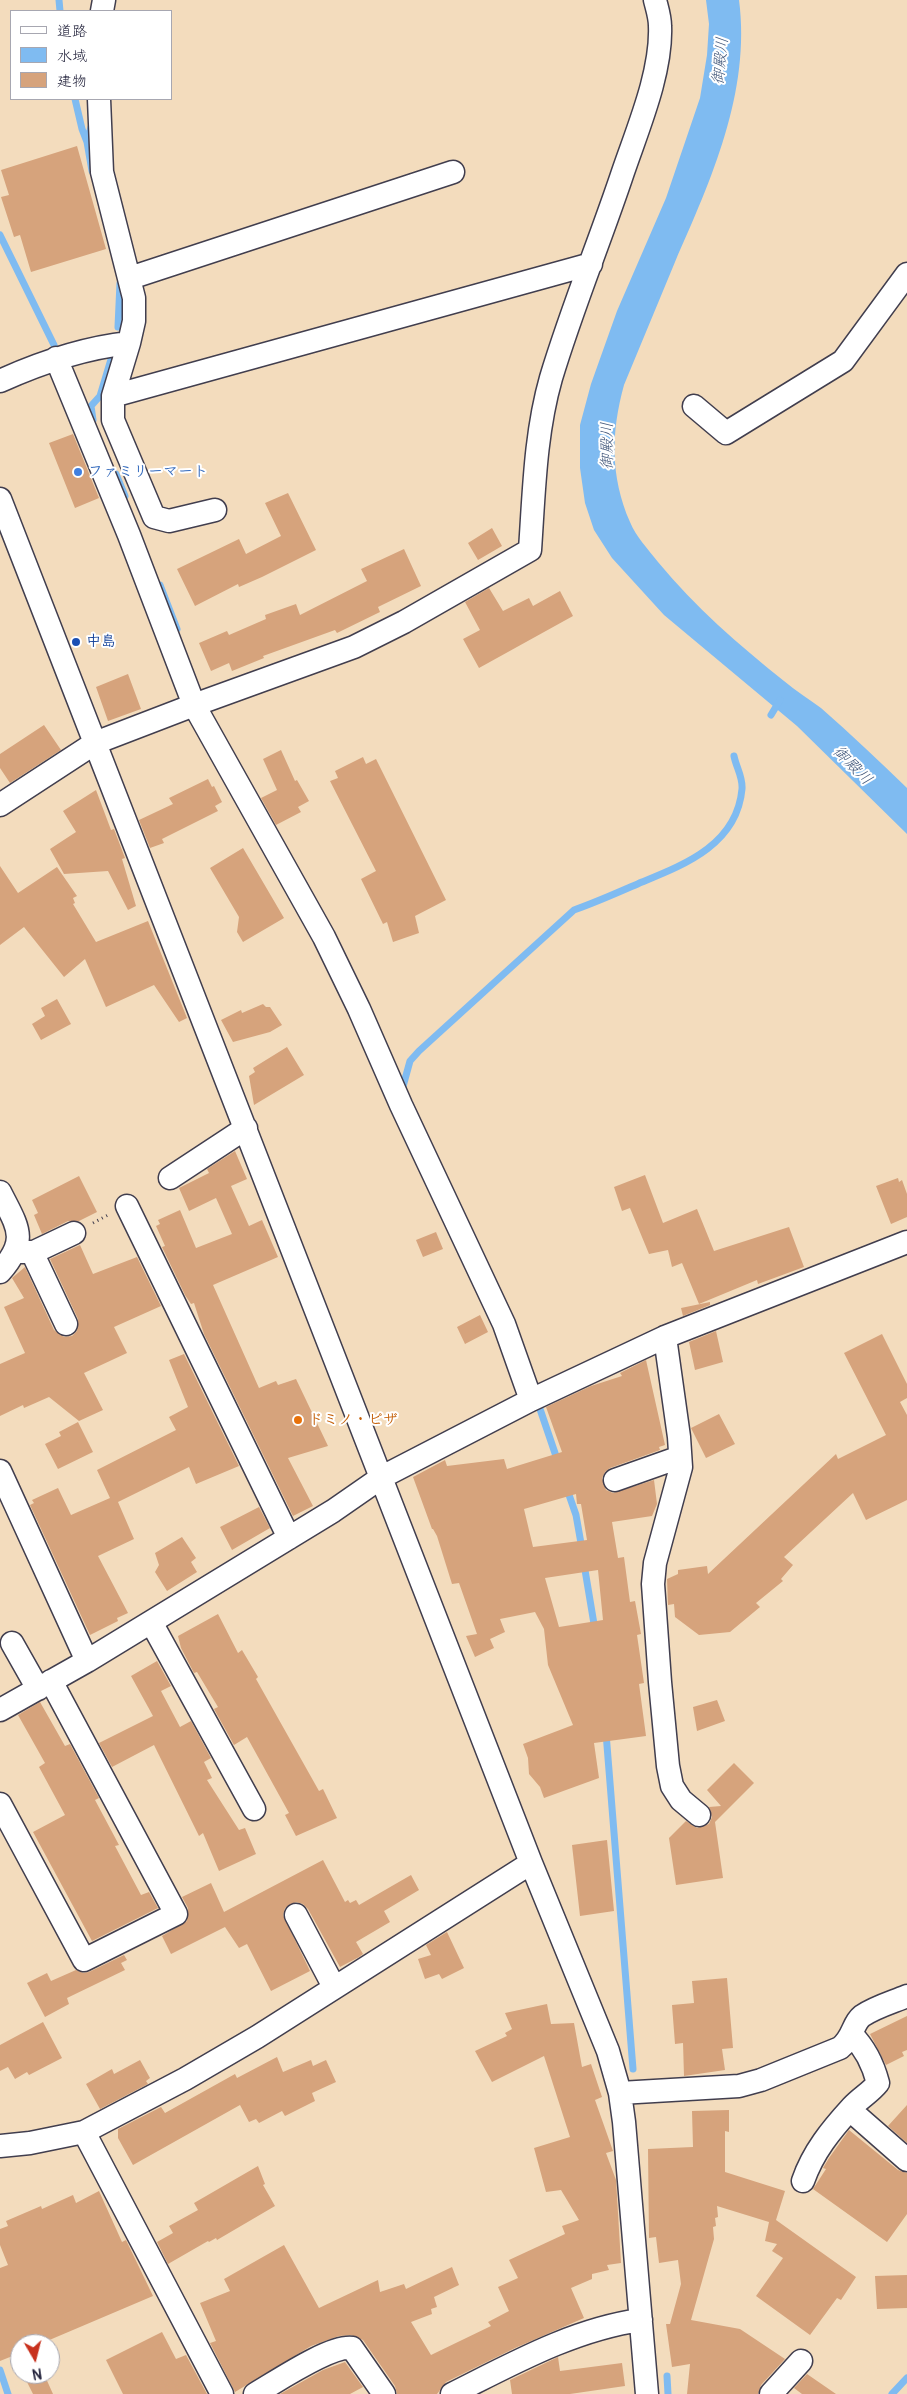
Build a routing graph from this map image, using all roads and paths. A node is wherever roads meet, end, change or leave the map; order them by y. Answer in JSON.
{"nodes":[{"id":1,"x":655,"y":0,"type":"edge"},
{"id":2,"x":98,"y":100,"type":"edge"},
{"id":3,"x":452,"y":172,"type":"dead end"},
{"id":4,"x":592,"y":264,"type":"junction"},
{"id":5,"x":907,"y":274,"type":"edge"},
{"id":6,"x":130,"y":278,"type":"junction"},
{"id":7,"x":129,"y":343,"type":"junction"},
{"id":8,"x":56,"y":358,"type":"junction"},
{"id":9,"x":0,"y":381,"type":"edge"},
{"id":10,"x":113,"y":396,"type":"junction"},
{"id":11,"x":694,"y":406,"type":"dead end"},
{"id":12,"x":97,"y":423,"type":"junction"},
{"id":13,"x":0,"y":499,"type":"edge"},
{"id":14,"x":215,"y":510,"type":"dead end"},
{"id":15,"x":194,"y":705,"type":"junction"},
{"id":16,"x":95,"y":743,"type":"junction"},
{"id":17,"x":0,"y":805,"type":"edge"},
{"id":18,"x":246,"y":1128,"type":"junction"},
{"id":19,"x":170,"y":1178,"type":"dead end"},
{"id":20,"x":0,"y":1192,"type":"edge"},
{"id":21,"x":127,"y":1206,"type":"dead end"},
{"id":22,"x":74,"y":1232,"type":"dead end"},
{"id":23,"x":907,"y":1242,"type":"edge"},
{"id":24,"x":24,"y":1252,"type":"junction"},
{"id":25,"x":0,"y":1272,"type":"edge"},
{"id":26,"x":66,"y":1324,"type":"dead end"},
{"id":27,"x":665,"y":1337,"type":"junction"},
{"id":28,"x":531,"y":1400,"type":"junction"},
{"id":29,"x":680,"y":1458,"type":"junction"},
{"id":30,"x":0,"y":1471,"type":"edge"},
{"id":31,"x":382,"y":1477,"type":"junction"},
{"id":32,"x":615,"y":1480,"type":"dead end"},
{"id":33,"x":289,"y":1538,"type":"junction"},
{"id":34,"x":151,"y":1622,"type":"junction"},
{"id":35,"x":12,"y":1643,"type":"dead end"},
{"id":36,"x":87,"y":1661,"type":"junction"},
{"id":37,"x":44,"y":1685,"type":"junction"},
{"id":38,"x":0,"y":1710,"type":"edge"},
{"id":39,"x":0,"y":1804,"type":"edge"},
{"id":40,"x":254,"y":1810,"type":"dead end"},
{"id":41,"x":699,"y":1815,"type":"dead end"},
{"id":42,"x":531,"y":1863,"type":"junction"},
{"id":43,"x":296,"y":1915,"type":"dead end"},
{"id":44,"x":334,"y":1987,"type":"junction"},
{"id":45,"x":907,"y":1996,"type":"edge"},
{"id":46,"x":852,"y":2035,"type":"junction"},
{"id":47,"x":620,"y":2093,"type":"junction"},
{"id":48,"x":850,"y":2110,"type":"junction"},
{"id":49,"x":84,"y":2132,"type":"junction"},
{"id":50,"x":0,"y":2146,"type":"edge"},
{"id":51,"x":907,"y":2160,"type":"edge"},
{"id":52,"x":803,"y":2181,"type":"dead end"},
{"id":53,"x":641,"y":2320,"type":"junction"},
{"id":54,"x":801,"y":2361,"type":"dead end"},
{"id":55,"x":222,"y":2394,"type":"edge"},
{"id":56,"x":255,"y":2394,"type":"edge"},
{"id":57,"x":384,"y":2394,"type":"edge"},
{"id":58,"x":452,"y":2394,"type":"edge"},
{"id":59,"x":647,"y":2394,"type":"edge"},
{"id":60,"x":771,"y":2394,"type":"edge"}],
"edges":[{"from":1,"to":4,"type":"street"},
{"from":2,"to":6,"type":"street"},
{"from":3,"to":6,"type":"street"},
{"from":4,"to":10,"type":"street"},
{"from":4,"to":15,"type":"street"},
{"from":5,"to":11,"type":"street"},
{"from":6,"to":7,"type":"street"},
{"from":7,"to":8,"type":"street"},
{"from":7,"to":10,"type":"street"},
{"from":8,"to":9,"type":"street"},
{"from":8,"to":12,"type":"street"},
{"from":10,"to":12,"type":"street"},
{"from":12,"to":14,"type":"street"},
{"from":12,"to":15,"type":"street"},
{"from":13,"to":16,"type":"street"},
{"from":15,"to":16,"type":"street"},
{"from":15,"to":28,"type":"street"},
{"from":16,"to":17,"type":"street"},
{"from":16,"to":18,"type":"street"},
{"from":18,"to":19,"type":"street"},
{"from":18,"to":31,"type":"street"},
{"from":20,"to":24,"type":"street"},
{"from":21,"to":33,"type":"street"},
{"from":22,"to":24,"type":"street"},
{"from":23,"to":27,"type":"street"},
{"from":24,"to":25,"type":"street"},
{"from":24,"to":26,"type":"street"},
{"from":27,"to":28,"type":"street"},
{"from":27,"to":29,"type":"street"},
{"from":28,"to":31,"type":"street"},
{"from":29,"to":32,"type":"street"},
{"from":29,"to":41,"type":"street"},
{"from":30,"to":36,"type":"street"},
{"from":31,"to":33,"type":"street"},
{"from":31,"to":42,"type":"street"},
{"from":33,"to":34,"type":"street"},
{"from":34,"to":36,"type":"street"},
{"from":34,"to":40,"type":"street"},
{"from":35,"to":37,"type":"street"},
{"from":36,"to":37,"type":"street"},
{"from":37,"to":38,"type":"street"},
{"from":37,"to":39,"type":"street"},
{"from":42,"to":44,"type":"street"},
{"from":42,"to":47,"type":"street"},
{"from":43,"to":44,"type":"street"},
{"from":44,"to":49,"type":"street"},
{"from":45,"to":46,"type":"street"},
{"from":46,"to":47,"type":"street"},
{"from":46,"to":48,"type":"street"},
{"from":47,"to":53,"type":"street"},
{"from":48,"to":51,"type":"street"},
{"from":48,"to":52,"type":"street"},
{"from":49,"to":50,"type":"street"},
{"from":49,"to":55,"type":"street"},
{"from":53,"to":58,"type":"street"},
{"from":53,"to":59,"type":"street"},
{"from":54,"to":60,"type":"street"},
{"from":56,"to":57,"type":"street"}]}
